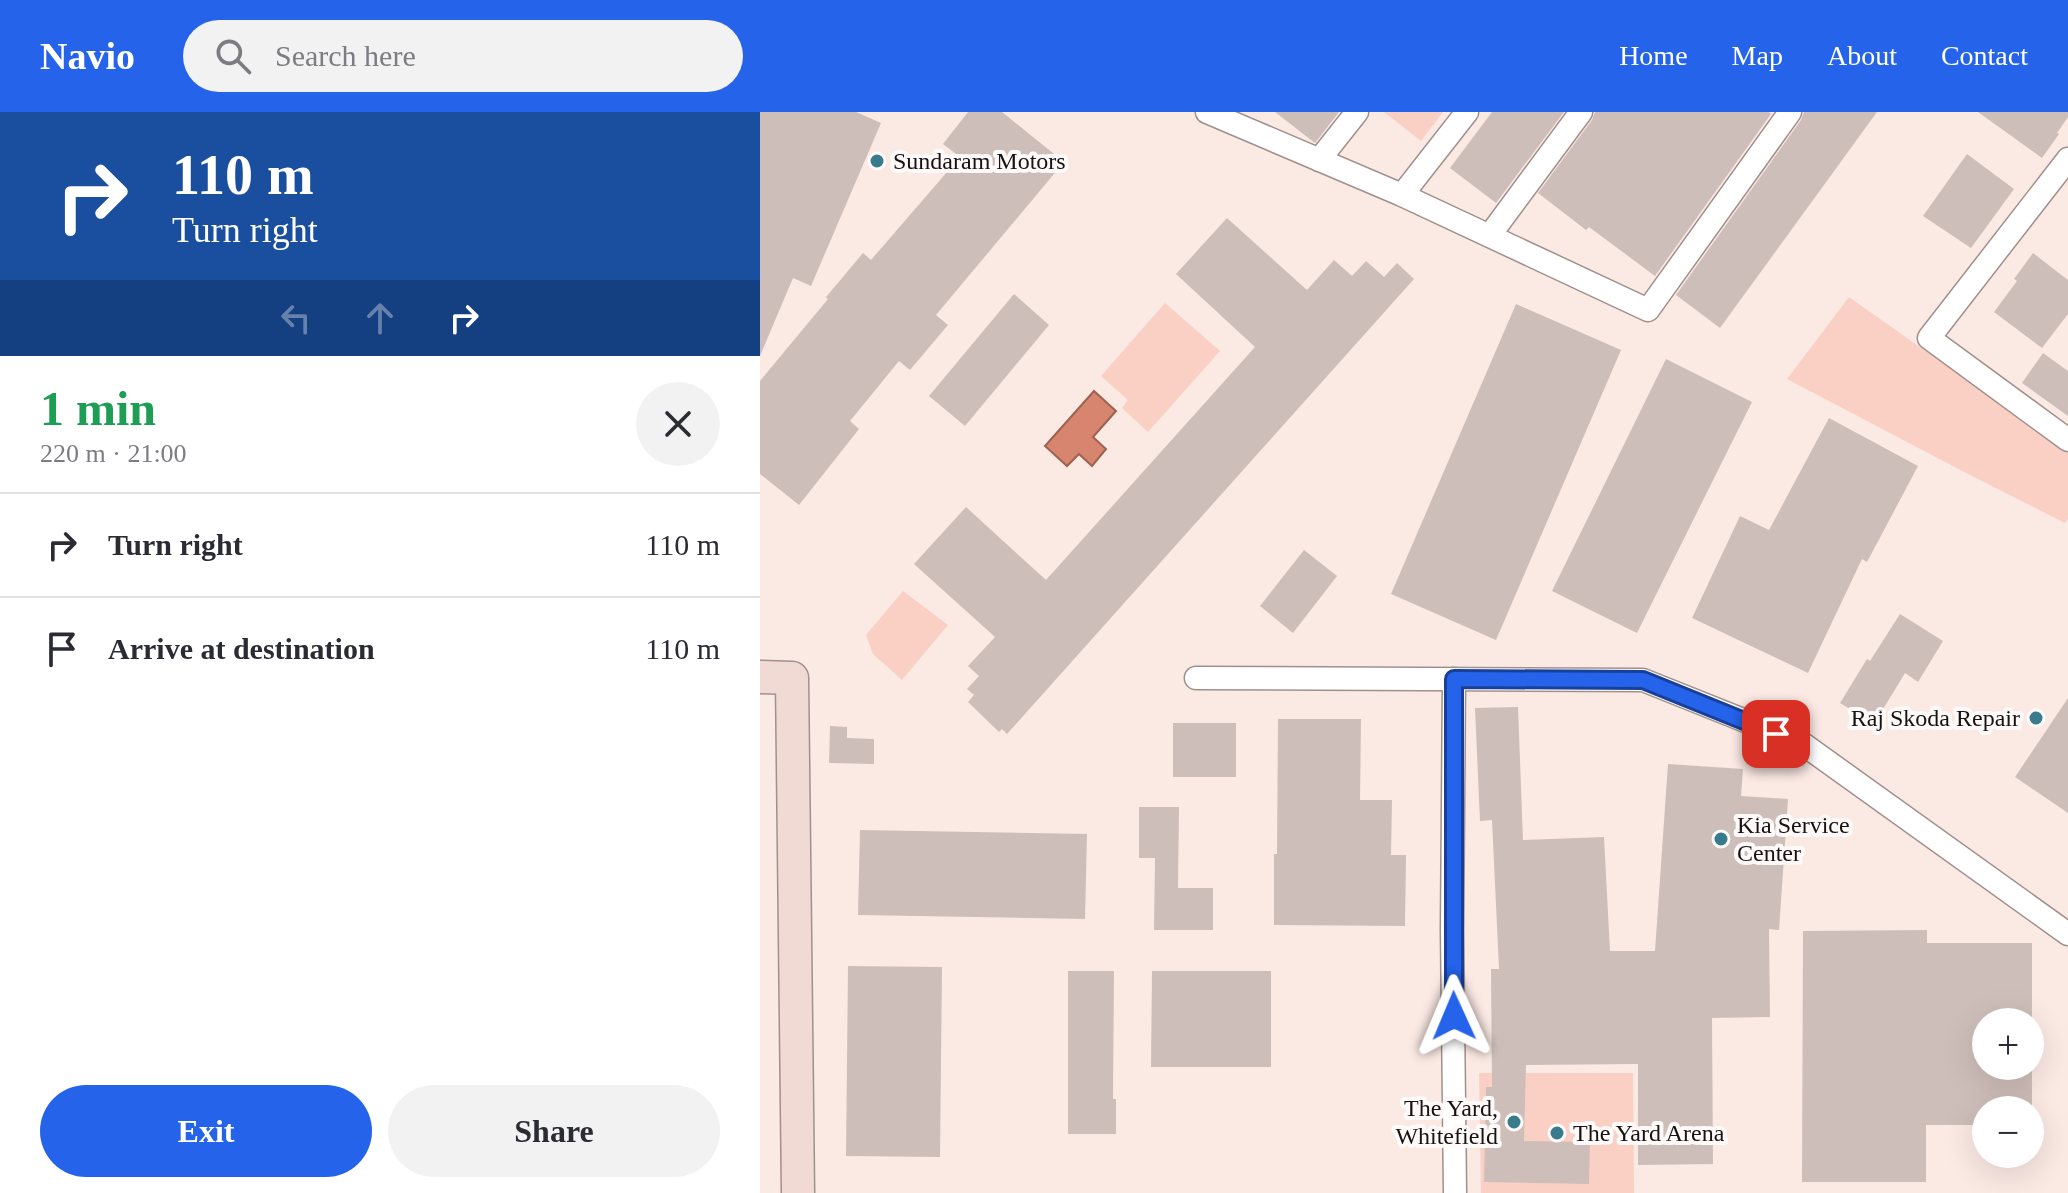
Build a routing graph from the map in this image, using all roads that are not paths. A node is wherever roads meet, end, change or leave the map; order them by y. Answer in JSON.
{"nodes":[{"id":1,"x":1207,"y":112,"type":"edge"},
{"id":2,"x":1357,"y":112,"type":"edge"},
{"id":3,"x":1467,"y":112,"type":"edge"},
{"id":4,"x":1581,"y":112,"type":"edge"},
{"id":5,"x":1790,"y":112,"type":"edge"},
{"id":6,"x":2068,"y":159,"type":"edge"},
{"id":7,"x":1319,"y":160,"type":"junction"},
{"id":8,"x":1402,"y":195,"type":"junction"},
{"id":9,"x":1490,"y":235,"type":"junction"},
{"id":10,"x":2068,"y":440,"type":"edge"},
{"id":11,"x":760,"y":677,"type":"edge"},
{"id":12,"x":1196,"y":678,"type":"dead end"},
{"id":13,"x":1454,"y":679,"type":"junction"},
{"id":14,"x":2068,"y":934,"type":"edge"},
{"id":15,"x":798,"y":1193,"type":"edge"},
{"id":16,"x":1455,"y":1193,"type":"edge"}],
"edges":[{"from":1,"to":7,"type":"street"},
{"from":2,"to":7,"type":"street"},
{"from":3,"to":8,"type":"street"},
{"from":4,"to":9,"type":"street"},
{"from":5,"to":9,"type":"street"},
{"from":6,"to":10,"type":"street"},
{"from":7,"to":8,"type":"street"},
{"from":8,"to":9,"type":"street"},
{"from":11,"to":15,"type":"street"},
{"from":12,"to":13,"type":"street"},
{"from":13,"to":14,"type":"street"},
{"from":13,"to":16,"type":"street"}]}
